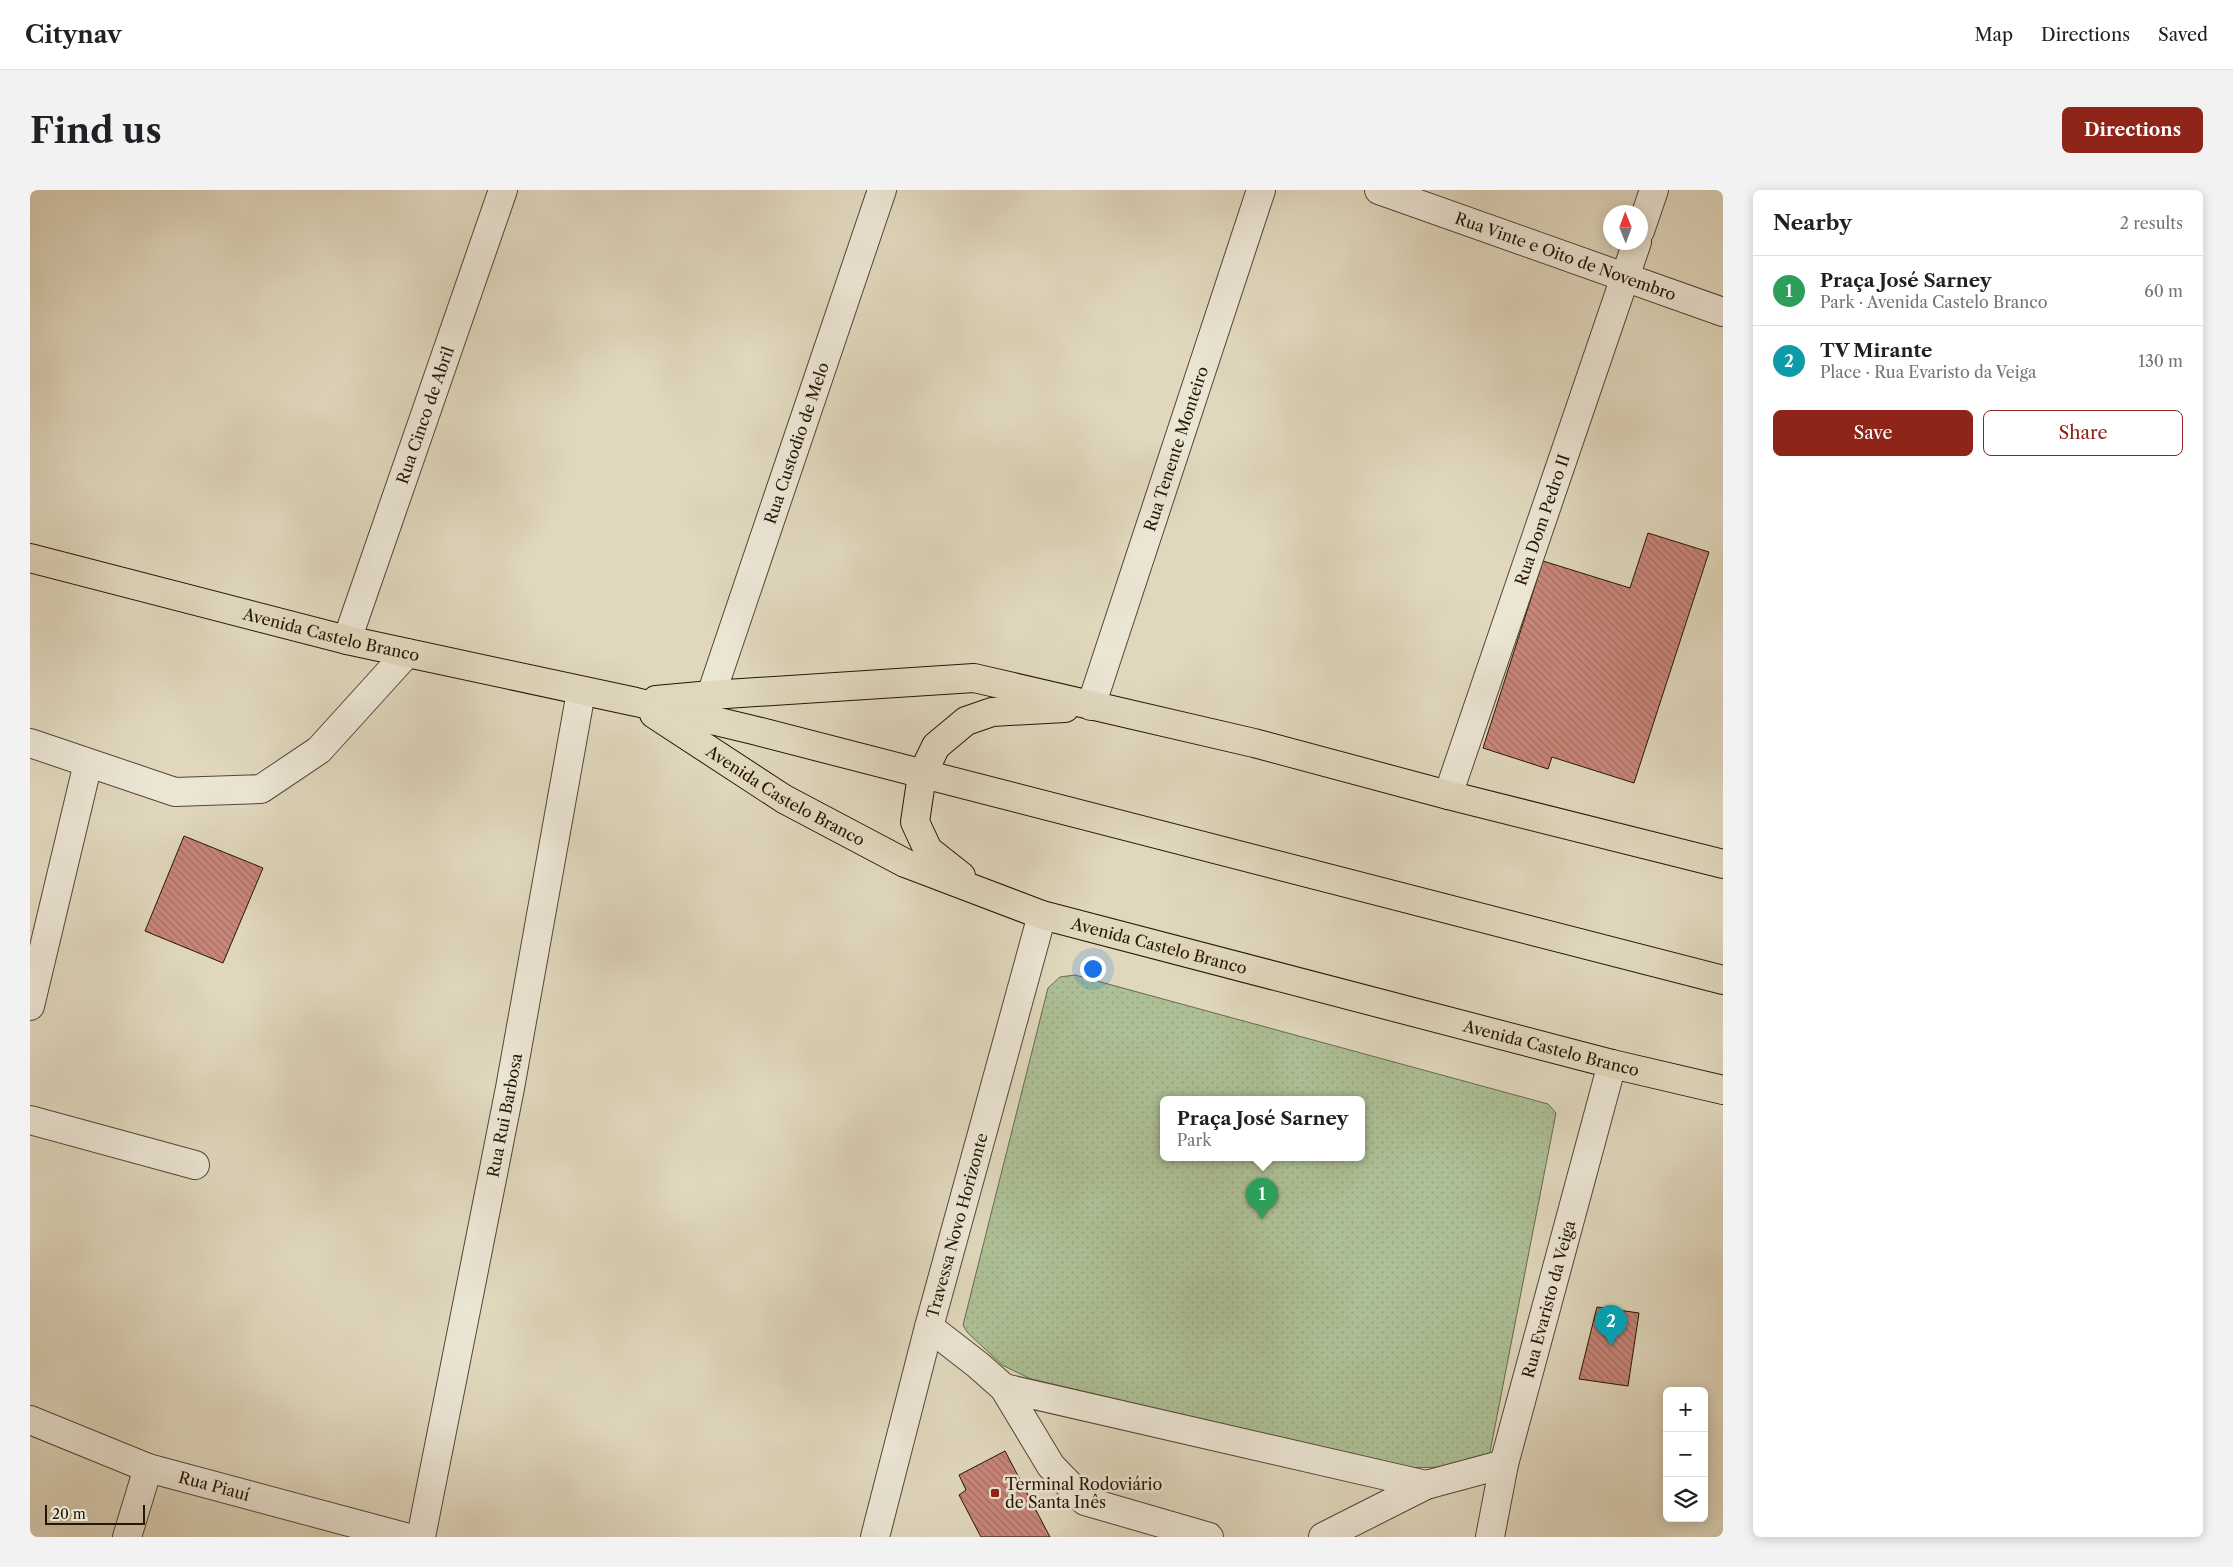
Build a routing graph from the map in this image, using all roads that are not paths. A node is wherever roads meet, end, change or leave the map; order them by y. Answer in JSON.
{"nodes":[{"id":1,"x":503,"y":190,"type":"edge"},
{"id":2,"x":882,"y":190,"type":"edge"},
{"id":3,"x":1260,"y":190,"type":"edge"},
{"id":4,"x":1379,"y":190,"type":"edge"},
{"id":5,"x":1654,"y":190,"type":"edge"},
{"id":6,"x":1648,"y":208,"type":"edge"},
{"id":7,"x":1634,"y":250,"type":"edge"},
{"id":8,"x":1625,"y":277,"type":"junction"},
{"id":9,"x":1723,"y":312,"type":"edge"},
{"id":10,"x":33,"y":564,"type":"edge"},
{"id":11,"x":347,"y":640,"type":"junction"},
{"id":12,"x":407,"y":654,"type":"junction"},
{"id":13,"x":581,"y":692,"type":"junction"},
{"id":14,"x":711,"y":695,"type":"junction"},
{"id":15,"x":636,"y":702,"type":"junction"},
{"id":16,"x":1091,"y":706,"type":"junction"},
{"id":17,"x":30,"y":743,"type":"edge"},
{"id":18,"x":88,"y":763,"type":"junction"},
{"id":19,"x":922,"y":775,"type":"junction"},
{"id":20,"x":1448,"y":795,"type":"junction"},
{"id":21,"x":1723,"y":864,"type":"edge"},
{"id":22,"x":1042,"y":915,"type":"junction"},
{"id":23,"x":1723,"y":980,"type":"edge"},
{"id":24,"x":30,"y":1006,"type":"edge"},
{"id":25,"x":1612,"y":1064,"type":"junction"},
{"id":26,"x":1723,"y":1090,"type":"edge"},
{"id":27,"x":30,"y":1120,"type":"edge"},
{"id":28,"x":195,"y":1165,"type":"dead end"},
{"id":29,"x":929,"y":1327,"type":"junction"},
{"id":30,"x":1004,"y":1388,"type":"junction"},
{"id":31,"x":30,"y":1420,"type":"edge"},
{"id":32,"x":1504,"y":1464,"type":"junction"},
{"id":33,"x":148,"y":1468,"type":"junction"},
{"id":34,"x":1426,"y":1485,"type":"junction"},
{"id":35,"x":127,"y":1537,"type":"edge"},
{"id":36,"x":405,"y":1537,"type":"edge"},
{"id":37,"x":421,"y":1537,"type":"edge"},
{"id":38,"x":875,"y":1537,"type":"edge"},
{"id":39,"x":1209,"y":1537,"type":"edge"},
{"id":40,"x":1323,"y":1537,"type":"edge"},
{"id":41,"x":1490,"y":1537,"type":"edge"}],
"edges":[{"from":1,"to":11,"type":"street","name":"Rua Cinco de Abril"},
{"from":2,"to":14,"type":"street","name":"Rua Custodio de Melo"},
{"from":3,"to":16,"type":"street","name":"Rua Tenente Monteiro"},
{"from":4,"to":8,"type":"street","name":"Rua Vinte e Oito de Novembro"},
{"from":5,"to":6,"type":"street"},
{"from":7,"to":8,"type":"street","name":"Rua Dom Pedro II"},
{"from":8,"to":9,"type":"street","name":"Rua Vinte e Oito de Novembro"},
{"from":8,"to":20,"type":"street","name":"Rua Dom Pedro II"},
{"from":10,"to":11,"type":"main road","name":"Avenida Castelo Branco"},
{"from":11,"to":12,"type":"main road","name":"Avenida Castelo Branco"},
{"from":12,"to":13,"type":"main road","name":"Avenida Castelo Branco"},
{"from":12,"to":18,"type":"street"},
{"from":13,"to":15,"type":"main road","name":"Avenida Castelo Branco"},
{"from":13,"to":37,"type":"street","name":"Rua Rui Barbosa"},
{"from":14,"to":15,"type":"main road","name":"Avenida Castelo Branco"},
{"from":14,"to":16,"type":"main road","name":"Avenida Castelo Branco"},
{"from":15,"to":19,"type":"main road","name":"Avenida Castelo Branco"},
{"from":15,"to":22,"type":"main road","name":"Avenida Castelo Branco"},
{"from":16,"to":19,"type":"main road"},
{"from":16,"to":20,"type":"main road","name":"Avenida Castelo Branco"},
{"from":17,"to":18,"type":"street"},
{"from":18,"to":24,"type":"street"},
{"from":19,"to":22,"type":"main road"},
{"from":19,"to":23,"type":"main road","name":"Avenida Castelo Branco"},
{"from":20,"to":21,"type":"main road","name":"Avenida Castelo Branco"},
{"from":22,"to":25,"type":"main road","name":"Avenida Castelo Branco"},
{"from":22,"to":29,"type":"street","name":"Travessa Novo Horizonte"},
{"from":25,"to":26,"type":"main road","name":"Avenida Castelo Branco"},
{"from":25,"to":32,"type":"street","name":"Rua Evaristo da Veiga"},
{"from":27,"to":28,"type":"street"},
{"from":29,"to":30,"type":"street"},
{"from":29,"to":38,"type":"street","name":"Travessa Novo Horizonte"},
{"from":30,"to":34,"type":"street"},
{"from":30,"to":39,"type":"street"},
{"from":31,"to":33,"type":"street","name":"Rua Piauí"},
{"from":32,"to":34,"type":"street"},
{"from":32,"to":41,"type":"street","name":"Rua Evaristo da Veiga"},
{"from":33,"to":35,"type":"street"},
{"from":33,"to":36,"type":"street","name":"Rua Piauí"},
{"from":34,"to":40,"type":"street"}]}
